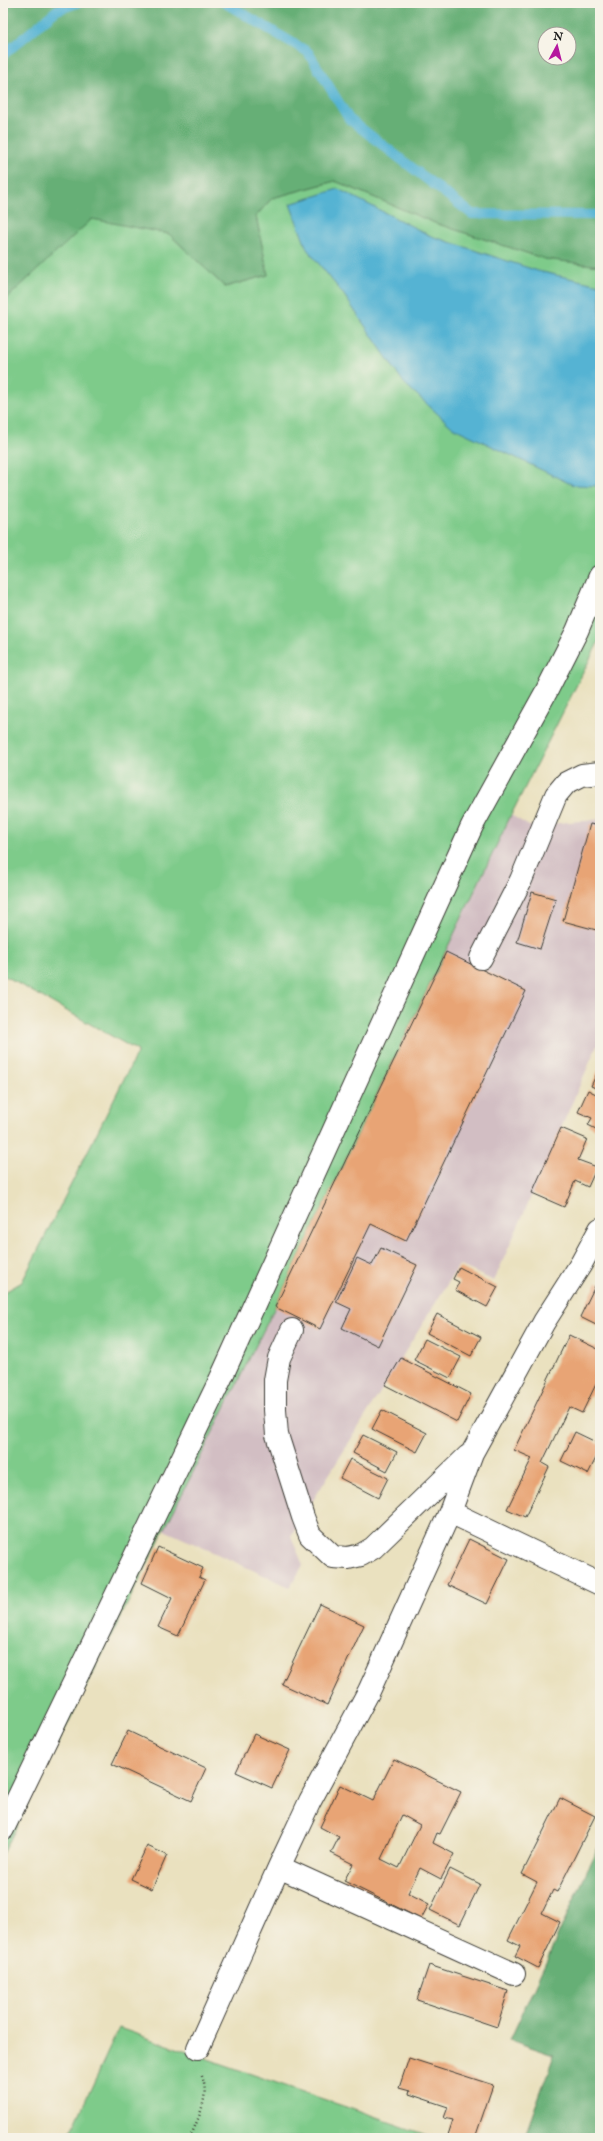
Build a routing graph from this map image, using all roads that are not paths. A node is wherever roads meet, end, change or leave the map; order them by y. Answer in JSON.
{"nodes":[{"id":1,"x":600,"y":576,"type":"edge"},
{"id":2,"x":600,"y":773,"type":"edge"},
{"id":3,"x":481,"y":958,"type":"dead end"},
{"id":4,"x":600,"y":1229,"type":"edge"},
{"id":5,"x":292,"y":1330,"type":"dead end"},
{"id":6,"x":472,"y":1453,"type":"junction"},
{"id":7,"x":450,"y":1512,"type":"junction"},
{"id":8,"x":600,"y":1584,"type":"edge"},
{"id":9,"x":3,"y":1829,"type":"edge"},
{"id":10,"x":279,"y":1867,"type":"junction"},
{"id":11,"x":514,"y":1974,"type":"dead end"},
{"id":12,"x":198,"y":2048,"type":"road end"}],
"edges":[{"from":1,"to":9,"type":"street"},
{"from":2,"to":3,"type":"street"},
{"from":4,"to":6,"type":"street"},
{"from":5,"to":6,"type":"street"},
{"from":6,"to":7,"type":"street"},
{"from":7,"to":8,"type":"street"},
{"from":7,"to":10,"type":"street"},
{"from":10,"to":11,"type":"street"},
{"from":10,"to":12,"type":"street"}]}
